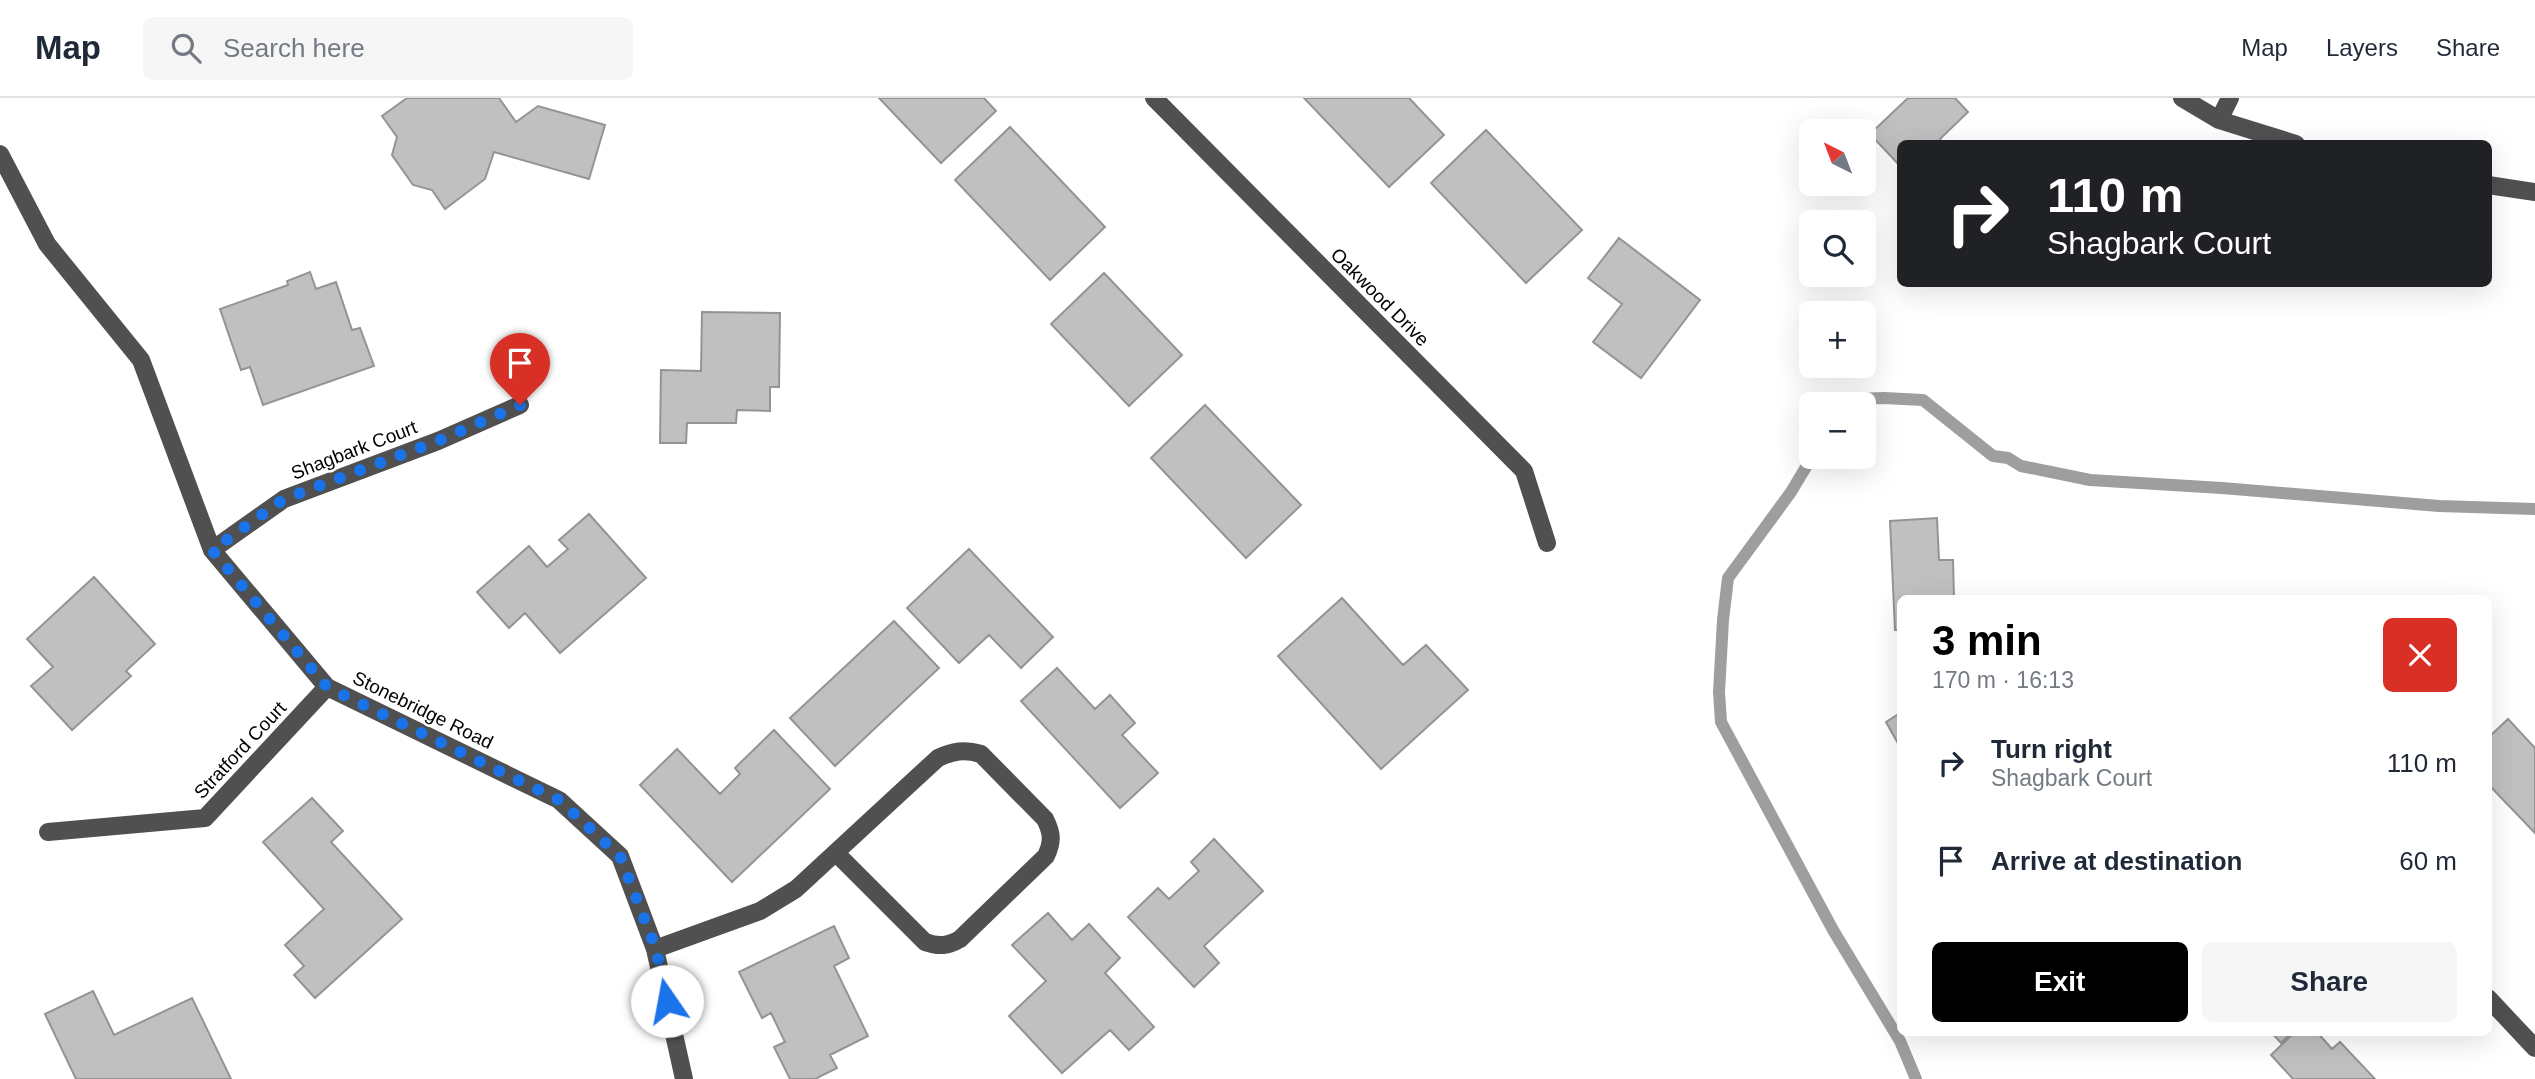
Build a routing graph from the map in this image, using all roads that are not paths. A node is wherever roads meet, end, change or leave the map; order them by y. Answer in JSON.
{"nodes":[{"id":1,"x":1154,"y":98,"type":"edge"},
{"id":2,"x":2182,"y":98,"type":"edge"},
{"id":3,"x":2230,"y":98,"type":"edge"},
{"id":4,"x":2219,"y":120,"type":"junction"},
{"id":5,"x":2283,"y":140,"type":"edge"},
{"id":6,"x":0,"y":154,"type":"edge"},
{"id":7,"x":2492,"y":186,"type":"edge"},
{"id":8,"x":2535,"y":192,"type":"edge"},
{"id":9,"x":520,"y":405,"type":"dead end"},
{"id":10,"x":1547,"y":543,"type":"dead end"},
{"id":11,"x":212,"y":550,"type":"junction"},
{"id":12,"x":327,"y":687,"type":"junction"},
{"id":13,"x":48,"y":832,"type":"dead end"},
{"id":14,"x":836,"y":853,"type":"junction"},
{"id":15,"x":656,"y":949,"type":"junction"},
{"id":16,"x":2492,"y":1002,"type":"edge"},
{"id":17,"x":2535,"y":1048,"type":"edge"},
{"id":18,"x":684,"y":1079,"type":"edge"}],
"edges":[{"from":1,"to":10,"type":"street","name":"Oakwood Drive"},
{"from":2,"to":4,"type":"street"},
{"from":3,"to":4,"type":"street"},
{"from":4,"to":5,"type":"street"},
{"from":6,"to":11,"type":"street","name":"Stonebridge Road"},
{"from":7,"to":8,"type":"street"},
{"from":9,"to":11,"type":"street","name":"Shagbark Court"},
{"from":11,"to":12,"type":"street","name":"Stonebridge Road"},
{"from":12,"to":13,"type":"street","name":"Stratford Court"},
{"from":12,"to":15,"type":"street","name":"Stonebridge Road"},
{"from":14,"to":14,"type":"street"},
{"from":14,"to":15,"type":"street"},
{"from":15,"to":18,"type":"street","name":"Stonebridge Road"},
{"from":16,"to":17,"type":"street"}]}
